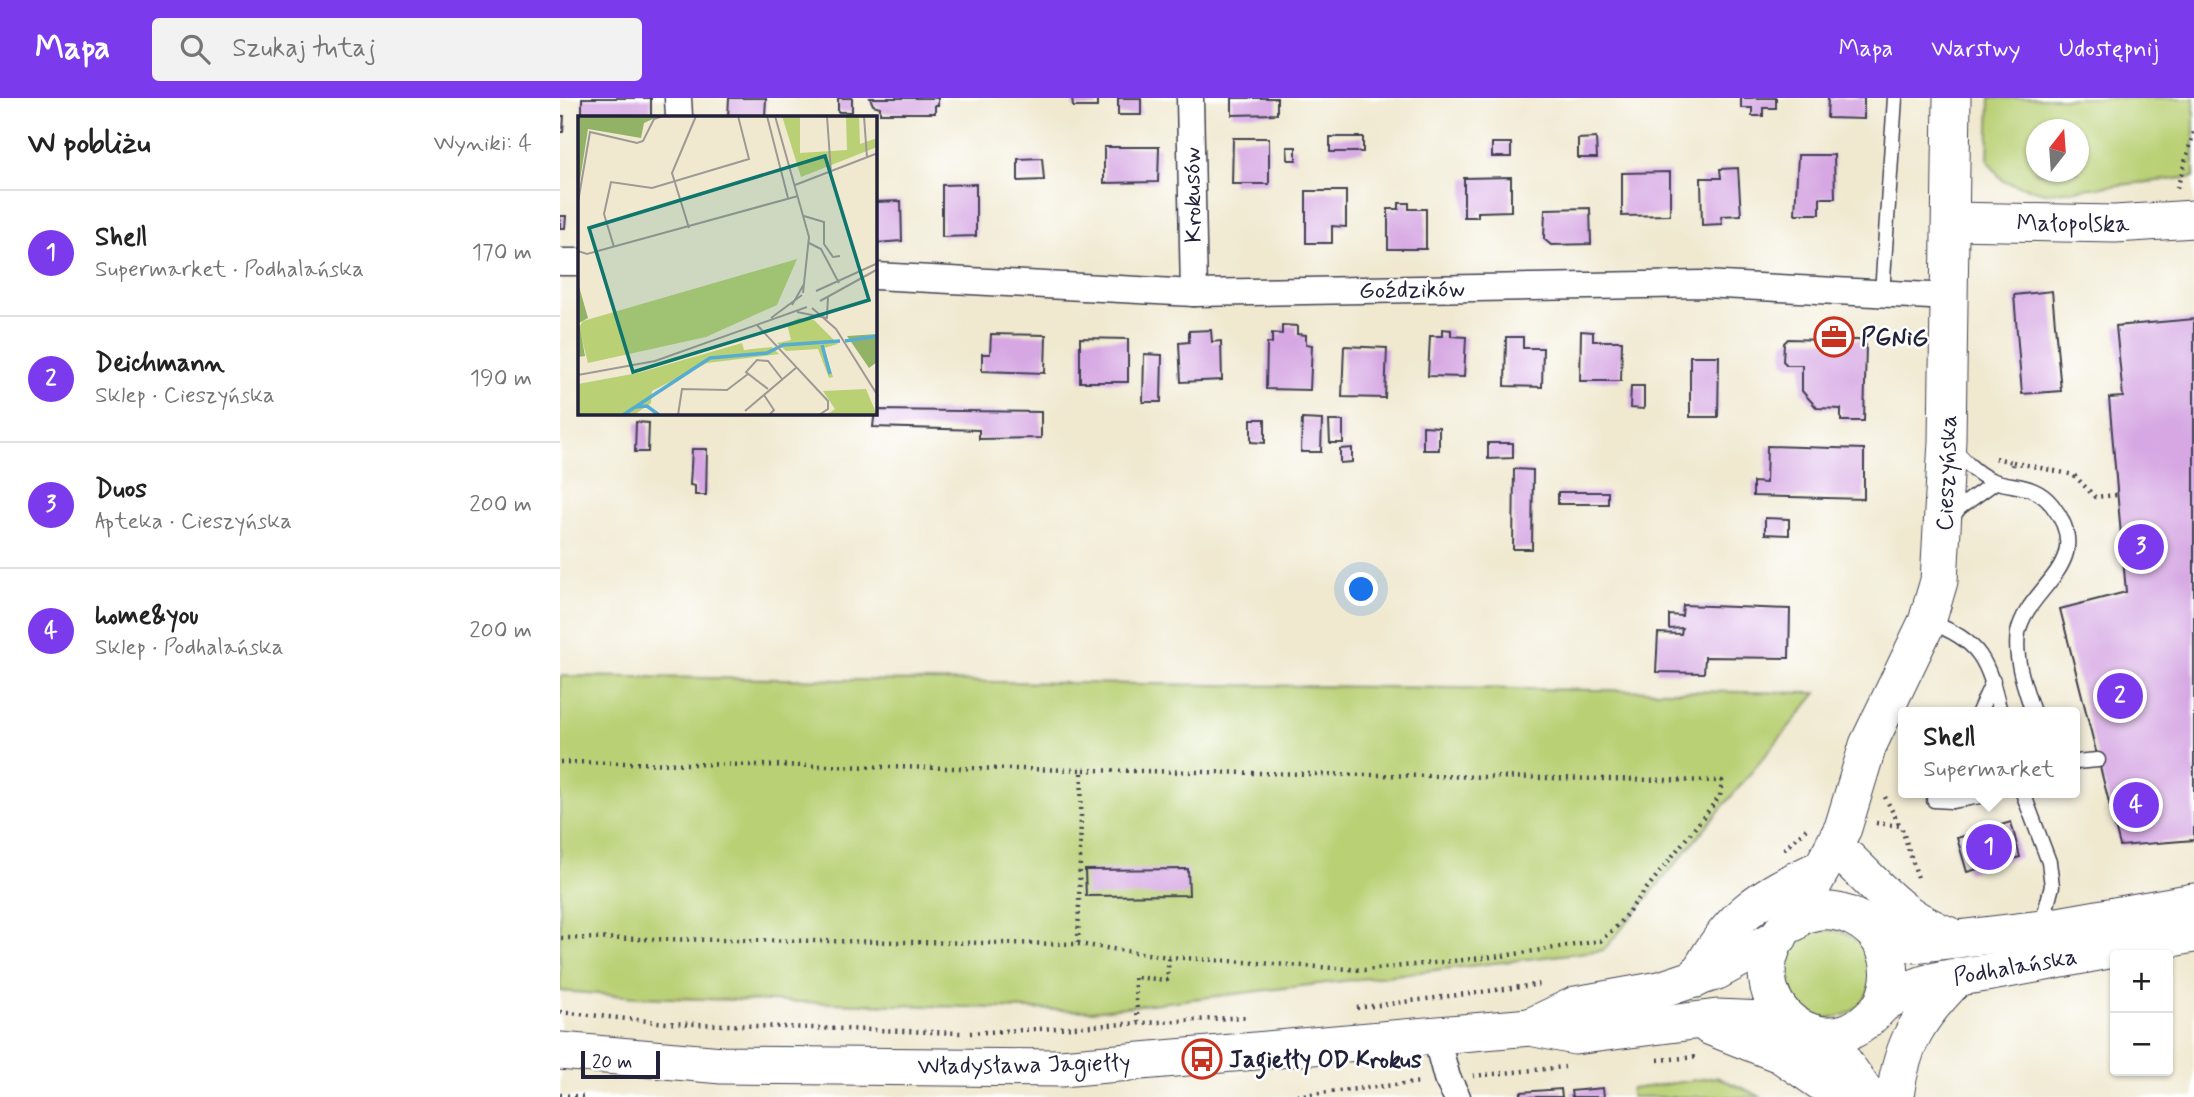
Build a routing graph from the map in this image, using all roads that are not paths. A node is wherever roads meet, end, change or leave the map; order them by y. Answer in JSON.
{"nodes":[{"id":1,"x":678,"y":98,"type":"edge"},
{"id":2,"x":1190,"y":98,"type":"edge"},
{"id":3,"x":1895,"y":98,"type":"edge"},
{"id":4,"x":1952,"y":98,"type":"edge"},
{"id":5,"x":678,"y":116,"type":"edge"},
{"id":6,"x":2194,"y":219,"type":"edge"},
{"id":7,"x":1951,"y":221,"type":"junction"},
{"id":8,"x":560,"y":262,"type":"edge"},
{"id":9,"x":578,"y":262,"type":"edge"},
{"id":10,"x":877,"y":276,"type":"edge"},
{"id":11,"x":1194,"y":293,"type":"junction"},
{"id":12,"x":1882,"y":294,"type":"junction"},
{"id":13,"x":1949,"y":298,"type":"junction"},
{"id":14,"x":1947,"y":441,"type":"junction"},
{"id":15,"x":1994,"y":482,"type":"junction"},
{"id":16,"x":1945,"y":525,"type":"junction"},
{"id":17,"x":1927,"y":622,"type":"junction"},
{"id":18,"x":1993,"y":681,"type":"junction"},
{"id":19,"x":1981,"y":707,"type":"edge"},
{"id":20,"x":1999,"y":707,"type":"edge"},
{"id":21,"x":2032,"y":707,"type":"edge"},
{"id":22,"x":2098,"y":760,"type":"dead end"},
{"id":23,"x":2080,"y":762,"type":"edge"},
{"id":24,"x":1952,"y":798,"type":"edge"},
{"id":25,"x":2025,"y":798,"type":"edge"},
{"id":26,"x":1934,"y":800,"type":"dead end"},
{"id":27,"x":1846,"y":844,"type":"junction"},
{"id":28,"x":2194,"y":902,"type":"edge"},
{"id":29,"x":1869,"y":928,"type":"junction"},
{"id":30,"x":2041,"y":929,"type":"junction"},
{"id":31,"x":1786,"y":930,"type":"junction"},
{"id":32,"x":2194,"y":934,"type":"edge"},
{"id":33,"x":1953,"y":937,"type":"junction"},
{"id":34,"x":1959,"y":975,"type":"junction"},
{"id":35,"x":1696,"y":979,"type":"junction"},
{"id":36,"x":1880,"y":1008,"type":"junction"},
{"id":37,"x":1695,"y":1020,"type":"junction"},
{"id":38,"x":1530,"y":1027,"type":"junction"},
{"id":39,"x":1803,"y":1027,"type":"junction"},
{"id":40,"x":1436,"y":1037,"type":"junction"},
{"id":41,"x":560,"y":1051,"type":"edge"},
{"id":42,"x":1452,"y":1087,"type":"edge"},
{"id":43,"x":1843,"y":1097,"type":"edge"},
{"id":44,"x":1868,"y":1097,"type":"edge"},
{"id":45,"x":1885,"y":1097,"type":"edge"},
{"id":46,"x":1895,"y":1097,"type":"edge"}],
"edges":[{"from":1,"to":5,"type":"street"},
{"from":2,"to":11,"type":"street","name":"Krokusów"},
{"from":3,"to":12,"type":"lane"},
{"from":4,"to":7,"type":"street","name":"Cieszyńska"},
{"from":6,"to":7,"type":"street","name":"Małopolska"},
{"from":7,"to":13,"type":"street","name":"Cieszyńska"},
{"from":8,"to":9,"type":"street"},
{"from":10,"to":11,"type":"street","name":"Goździków"},
{"from":11,"to":12,"type":"street","name":"Goździków"},
{"from":12,"to":13,"type":"street","name":"Goździków"},
{"from":13,"to":14,"type":"street","name":"Cieszyńska"},
{"from":14,"to":15,"type":"lane"},
{"from":14,"to":16,"type":"street","name":"Cieszyńska"},
{"from":15,"to":16,"type":"lane"},
{"from":15,"to":21,"type":"lane"},
{"from":16,"to":17,"type":"street","name":"Cieszyńska"},
{"from":17,"to":18,"type":"lane"},
{"from":17,"to":27,"type":"street","name":"Cieszyńska"},
{"from":18,"to":19,"type":"lane"},
{"from":18,"to":20,"type":"lane"},
{"from":22,"to":23,"type":"lane"},
{"from":24,"to":26,"type":"lane"},
{"from":25,"to":30,"type":"lane"},
{"from":27,"to":29,"type":"street","name":"Cieszyńska"},
{"from":27,"to":31,"type":"street","name":"Cieszyńska"},
{"from":27,"to":33,"type":"street"},
{"from":27,"to":35,"type":"street"},
{"from":28,"to":30,"type":"street","name":"Podhalańska"},
{"from":29,"to":31,"type":"street"},
{"from":29,"to":33,"type":"street","name":"Podhalańska"},
{"from":29,"to":36,"type":"street"},
{"from":30,"to":33,"type":"street","name":"Podhalańska"},
{"from":31,"to":35,"type":"street","name":"Władysława Jagiełły"},
{"from":31,"to":39,"type":"street"},
{"from":32,"to":34,"type":"street","name":"Podhalańska"},
{"from":34,"to":36,"type":"street","name":"Podhalańska"},
{"from":34,"to":46,"type":"street"},
{"from":35,"to":38,"type":"street","name":"Władysława Jagiełły"},
{"from":36,"to":39,"type":"street"},
{"from":36,"to":45,"type":"street"},
{"from":37,"to":38,"type":"street","name":"Władysława Jagiełły"},
{"from":37,"to":39,"type":"street","name":"Władysława Jagiełły"},
{"from":37,"to":43,"type":"street"},
{"from":38,"to":40,"type":"street","name":"Władysława Jagiełły"},
{"from":39,"to":44,"type":"street"},
{"from":40,"to":41,"type":"street","name":"Władysława Jagiełły"},
{"from":40,"to":42,"type":"street"}]}
